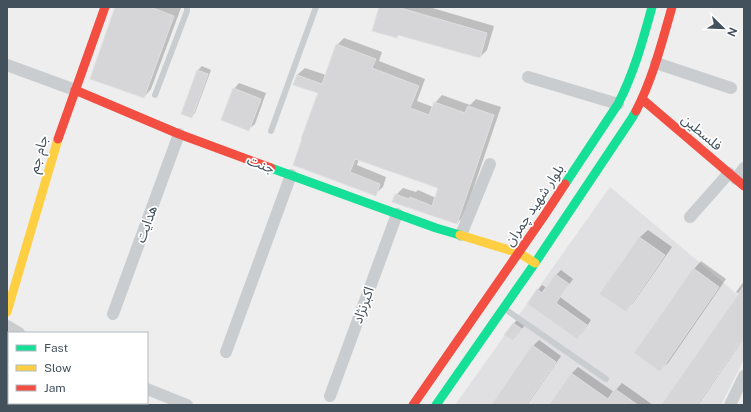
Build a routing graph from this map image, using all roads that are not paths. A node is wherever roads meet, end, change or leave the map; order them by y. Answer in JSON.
{"nodes":[{"id":1,"x":105,"y":7,"type":"edge"},
{"id":2,"x":187,"y":7,"type":"edge"},
{"id":3,"x":316,"y":7,"type":"edge"},
{"id":4,"x":652,"y":7,"type":"edge"},
{"id":5,"x":672,"y":7,"type":"edge"},
{"id":6,"x":656,"y":63,"type":"junction"},
{"id":7,"x":7,"y":66,"type":"edge"},
{"id":8,"x":528,"y":77,"type":"dead end"},
{"id":9,"x":731,"y":88,"type":"dead end"},
{"id":10,"x":75,"y":90,"type":"junction"},
{"id":11,"x":156,"y":95,"type":"dead end"},
{"id":12,"x":642,"y":99,"type":"junction"},
{"id":13,"x":618,"y":104,"type":"junction"},
{"id":14,"x":271,"y":131,"type":"dead end"},
{"id":15,"x":179,"y":134,"type":"junction"},
{"id":16,"x":490,"y":164,"type":"dead end"},
{"id":17,"x":744,"y":168,"type":"edge"},
{"id":18,"x":290,"y":175,"type":"junction"},
{"id":19,"x":736,"y":179,"type":"edge"},
{"id":20,"x":397,"y":214,"type":"junction"},
{"id":21,"x":690,"y":217,"type":"dead end"},
{"id":22,"x":461,"y":235,"type":"junction"},
{"id":23,"x":519,"y":253,"type":"junction"},
{"id":24,"x":535,"y":263,"type":"junction"},
{"id":25,"x":504,"y":308,"type":"junction"},
{"id":26,"x":490,"y":311,"type":"junction"},
{"id":27,"x":7,"y":312,"type":"edge"},
{"id":28,"x":113,"y":314,"type":"dead end"},
{"id":29,"x":7,"y":326,"type":"edge"},
{"id":30,"x":17,"y":332,"type":"edge"},
{"id":31,"x":226,"y":352,"type":"dead end"},
{"id":32,"x":744,"y":376,"type":"edge"},
{"id":33,"x":606,"y":380,"type":"dead end"},
{"id":34,"x":148,"y":389,"type":"edge"},
{"id":35,"x":330,"y":396,"type":"dead end"},
{"id":36,"x":187,"y":405,"type":"edge"},
{"id":37,"x":413,"y":405,"type":"edge"},
{"id":38,"x":436,"y":405,"type":"edge"},
{"id":39,"x":730,"y":405,"type":"edge"}],
"edges":[{"from":1,"to":10,"type":"main road","name":"جام جم"},
{"from":2,"to":11,"type":"lane"},
{"from":3,"to":14,"type":"lane"},
{"from":4,"to":13,"type":"main road","name":"بلوار شهید چمران"},
{"from":5,"to":6,"type":"main road","name":"بلوار شهید چمران"},
{"from":6,"to":9,"type":"street"},
{"from":6,"to":12,"type":"main road","name":"بلوار شهید چمران"},
{"from":7,"to":10,"type":"street","name":"جنت"},
{"from":8,"to":13,"type":"street"},
{"from":10,"to":15,"type":"main road","name":"جنت"},
{"from":10,"to":27,"type":"main road","name":"جام جم"},
{"from":12,"to":19,"type":"main road","name":"فلسطین"},
{"from":12,"to":24,"type":"main road","name":"بلوار شهید چمران"},
{"from":13,"to":23,"type":"main road","name":"بلوار شهید چمران"},
{"from":15,"to":18,"type":"main road","name":"جنت"},
{"from":15,"to":28,"type":"street","name":"هدایت"},
{"from":16,"to":22,"type":"street"},
{"from":17,"to":19,"type":"street"},
{"from":18,"to":20,"type":"main road","name":"جنت"},
{"from":18,"to":31,"type":"street"},
{"from":19,"to":21,"type":"street"},
{"from":20,"to":22,"type":"main road","name":"جنت"},
{"from":20,"to":35,"type":"street","name":"اکبرنژاد"},
{"from":22,"to":23,"type":"main road","name":"جنت"},
{"from":23,"to":24,"type":"main road","name":"جنت"},
{"from":23,"to":26,"type":"main road","name":"بلوار شهید چمران"},
{"from":24,"to":25,"type":"main road","name":"بلوار شهید چمران"},
{"from":25,"to":26,"type":"main road","name":"بلوار شهید چمران"},
{"from":25,"to":33,"type":"lane"},
{"from":26,"to":37,"type":"main road","name":"بلوار شهید چمران"},
{"from":26,"to":38,"type":"main road","name":"بلوار شهید چمران"},
{"from":29,"to":30,"type":"street"},
{"from":32,"to":39,"type":"street"},
{"from":34,"to":36,"type":"street"}]}
